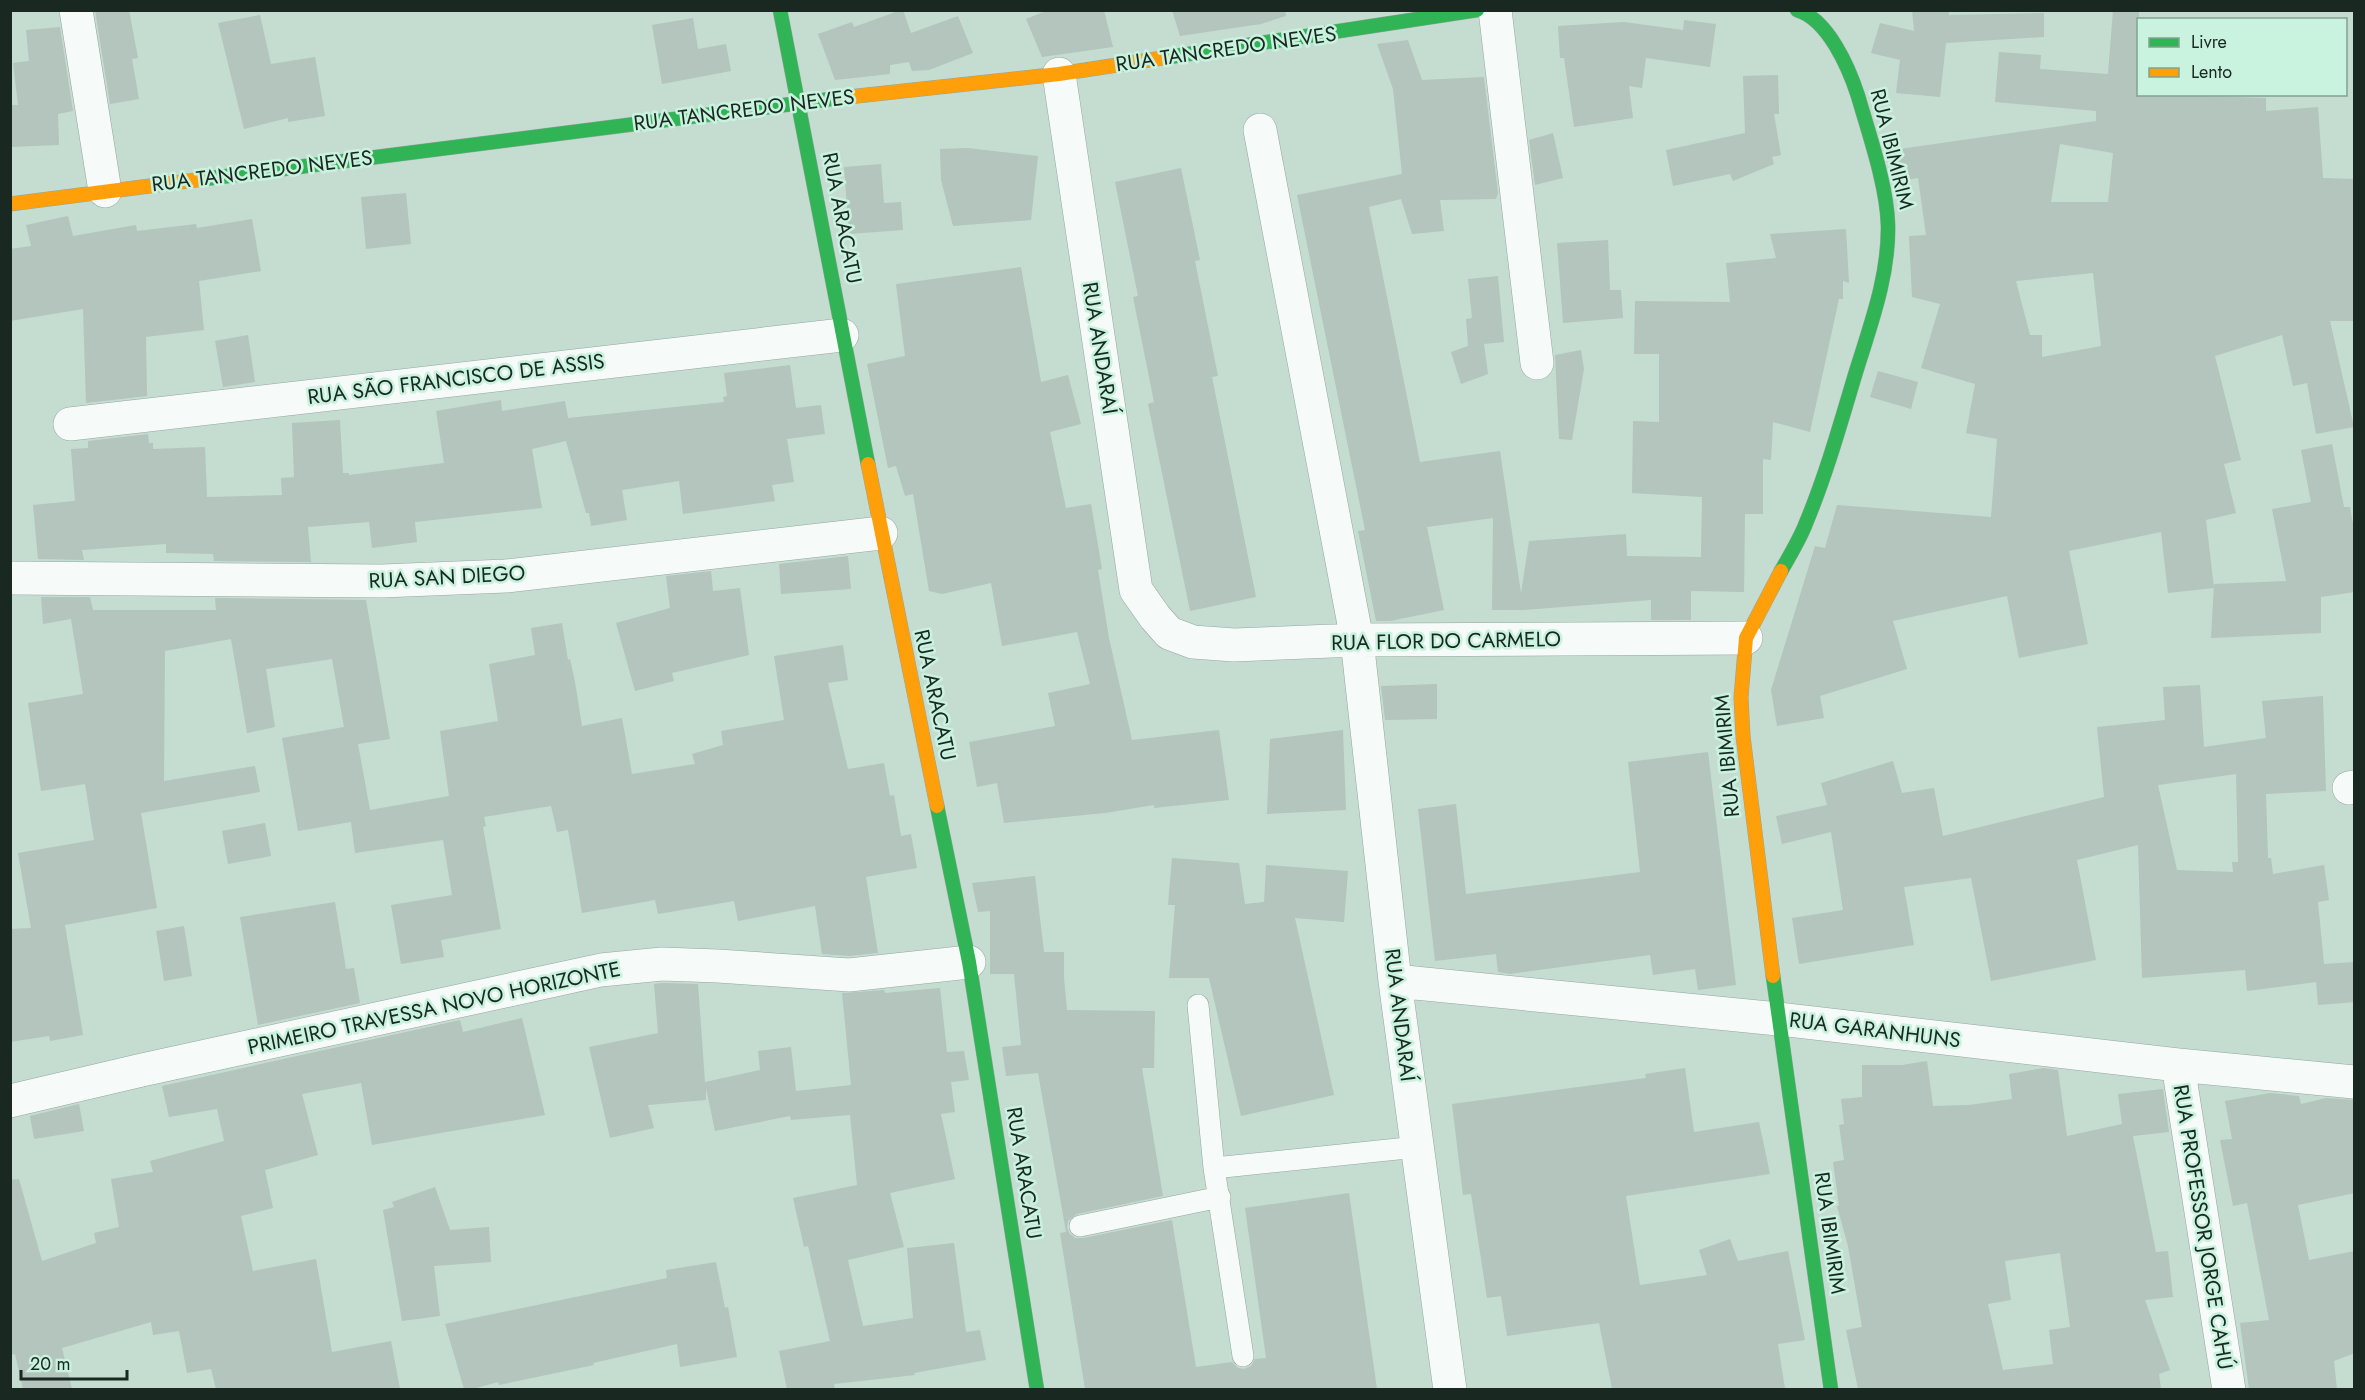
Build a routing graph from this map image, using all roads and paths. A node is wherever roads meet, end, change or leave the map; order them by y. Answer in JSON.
{"nodes":[{"id":1,"x":76,"y":10,"type":"edge"},
{"id":2,"x":780,"y":10,"type":"edge"},
{"id":3,"x":1476,"y":10,"type":"edge"},
{"id":4,"x":1495,"y":10,"type":"edge"},
{"id":5,"x":1803,"y":12,"type":"edge"},
{"id":6,"x":1059,"y":74,"type":"junction"},
{"id":7,"x":798,"y":103,"type":"junction"},
{"id":8,"x":1260,"y":130,"type":"dead end"},
{"id":9,"x":105,"y":191,"type":"junction"},
{"id":10,"x":10,"y":204,"type":"edge"},
{"id":11,"x":842,"y":334,"type":"junction"},
{"id":12,"x":1538,"y":363,"type":"dead end"},
{"id":13,"x":70,"y":424,"type":"dead end"},
{"id":14,"x":880,"y":533,"type":"junction"},
{"id":15,"x":10,"y":578,"type":"edge"},
{"id":16,"x":1155,"y":617,"type":"joint"},
{"id":17,"x":1746,"y":638,"type":"junction"},
{"id":18,"x":1357,"y":640,"type":"junction"},
{"id":19,"x":969,"y":962,"type":"junction"},
{"id":20,"x":1395,"y":981,"type":"junction"},
{"id":21,"x":1198,"y":1005,"type":"dead end"},
{"id":22,"x":1778,"y":1019,"type":"junction"},
{"id":23,"x":2178,"y":1065,"type":"junction"},
{"id":24,"x":2355,"y":1082,"type":"edge"},
{"id":25,"x":10,"y":1101,"type":"edge"},
{"id":26,"x":1418,"y":1147,"type":"junction"},
{"id":27,"x":1214,"y":1168,"type":"junction"},
{"id":28,"x":1220,"y":1197,"type":"junction"},
{"id":29,"x":1080,"y":1226,"type":"dead end"},
{"id":30,"x":1243,"y":1356,"type":"dead end"},
{"id":31,"x":1037,"y":1389,"type":"edge"},
{"id":32,"x":1450,"y":1389,"type":"edge"},
{"id":33,"x":1831,"y":1389,"type":"edge"},
{"id":34,"x":2229,"y":1389,"type":"edge"}],
"edges":[{"from":1,"to":9,"type":"street"},
{"from":2,"to":7,"type":"street","name":"RUA ARACATU"},
{"from":3,"to":6,"type":"street","name":"RUA TANCREDO NEVES"},
{"from":4,"to":12,"type":"street"},
{"from":5,"to":17,"type":"street","name":"RUA IBIMIRIM"},
{"from":6,"to":7,"type":"street","name":"RUA TANCREDO NEVES"},
{"from":6,"to":16,"type":"street","name":"RUA ANDARAÍ"},
{"from":7,"to":9,"type":"street","name":"RUA TANCREDO NEVES"},
{"from":7,"to":11,"type":"street","name":"RUA ARACATU"},
{"from":8,"to":18,"type":"street","name":"RUA ANDARAÍ"},
{"from":9,"to":10,"type":"street","name":"RUA TANCREDO NEVES"},
{"from":11,"to":13,"type":"street","name":"RUA SÃO FRANCISCO DE ASSIS"},
{"from":11,"to":14,"type":"street","name":"RUA ARACATU"},
{"from":14,"to":15,"type":"street","name":"RUA SAN DIEGO"},
{"from":14,"to":19,"type":"street","name":"RUA ARACATU"},
{"from":16,"to":18,"type":"street","name":"RUA FLOR DO CARMELO"},
{"from":17,"to":18,"type":"street","name":"RUA FLOR DO CARMELO"},
{"from":17,"to":22,"type":"street","name":"RUA IBIMIRIM"},
{"from":18,"to":20,"type":"street","name":"RUA ANDARAÍ"},
{"from":19,"to":25,"type":"street","name":"PRIMEIRO TRAVESSA NOVO HORIZONTE"},
{"from":19,"to":31,"type":"street","name":"RUA ARACATU"},
{"from":20,"to":22,"type":"street","name":"RUA GARANHUNS"},
{"from":20,"to":26,"type":"street","name":"RUA ANDARAÍ"},
{"from":21,"to":27,"type":"lane"},
{"from":22,"to":23,"type":"street","name":"RUA GARANHUNS"},
{"from":22,"to":33,"type":"street","name":"RUA IBIMIRIM"},
{"from":23,"to":24,"type":"street","name":"RUA GARANHUNS"},
{"from":23,"to":34,"type":"street","name":"RUA PROFESSOR JORGE CAHÚ"},
{"from":26,"to":27,"type":"lane"},
{"from":26,"to":32,"type":"street","name":"RUA ANDARAÍ"},
{"from":27,"to":28,"type":"lane"},
{"from":28,"to":29,"type":"lane"},
{"from":28,"to":30,"type":"lane"}]}
